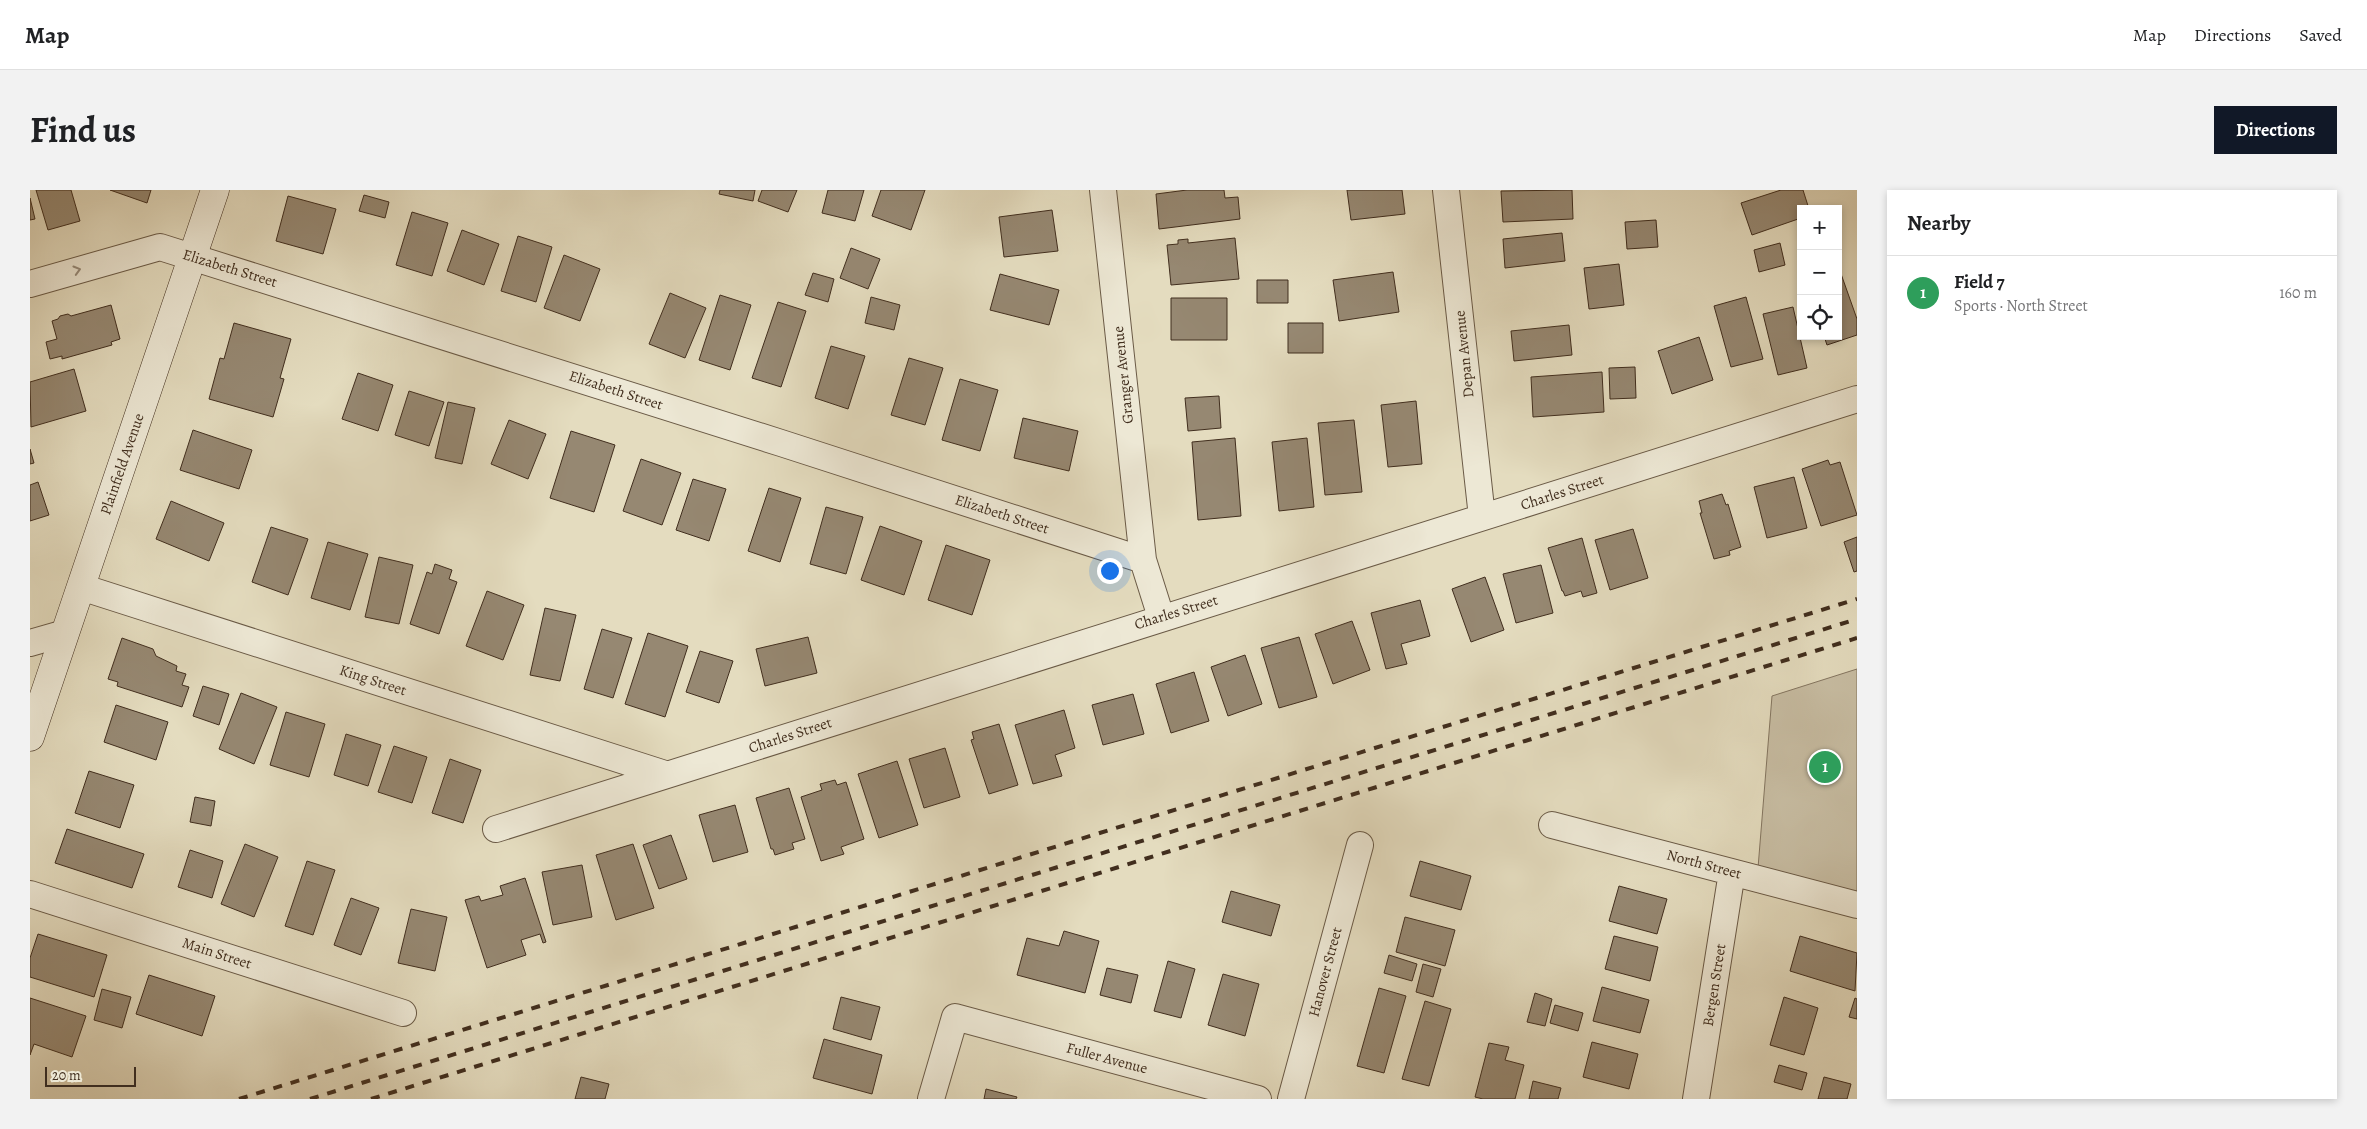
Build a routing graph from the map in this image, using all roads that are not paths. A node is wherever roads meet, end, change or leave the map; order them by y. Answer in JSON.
{"nodes":[{"id":1,"x":215,"y":190,"type":"edge"},
{"id":2,"x":1103,"y":190,"type":"edge"},
{"id":3,"x":1446,"y":190,"type":"edge"},
{"id":4,"x":192,"y":256,"type":"junction"},
{"id":5,"x":30,"y":284,"type":"edge"},
{"id":6,"x":1857,"y":399,"type":"edge"},
{"id":7,"x":1482,"y":517,"type":"junction"},
{"id":8,"x":1143,"y":560,"type":"junction"},
{"id":9,"x":81,"y":587,"type":"junction"},
{"id":10,"x":1161,"y":617,"type":"junction"},
{"id":11,"x":65,"y":633,"type":"junction"},
{"id":12,"x":30,"y":643,"type":"edge"},
{"id":13,"x":30,"y":737,"type":"edge"},
{"id":14,"x":666,"y":774,"type":"junction"},
{"id":15,"x":1552,"y":824,"type":"dead end"},
{"id":16,"x":496,"y":829,"type":"dead end"},
{"id":17,"x":1360,"y":845,"type":"dead end"},
{"id":18,"x":1732,"y":872,"type":"junction"},
{"id":19,"x":30,"y":894,"type":"edge"},
{"id":20,"x":1857,"y":904,"type":"edge"},
{"id":21,"x":403,"y":1013,"type":"dead end"},
{"id":22,"x":931,"y":1099,"type":"edge"},
{"id":23,"x":1258,"y":1099,"type":"edge"},
{"id":24,"x":1290,"y":1099,"type":"edge"},
{"id":25,"x":1696,"y":1099,"type":"edge"}],
"edges":[{"from":1,"to":4,"type":"main road","name":"Plainfield Avenue"},
{"from":2,"to":8,"type":"street","name":"Granger Avenue"},
{"from":3,"to":7,"type":"street","name":"Depan Avenue"},
{"from":5,"to":4,"type":"street","name":"Elizabeth Street","one_way":true},
{"from":4,"to":8,"type":"street","name":"Elizabeth Street"},
{"from":4,"to":9,"type":"main road","name":"Plainfield Avenue"},
{"from":6,"to":7,"type":"street","name":"Charles Street"},
{"from":7,"to":10,"type":"street","name":"Charles Street"},
{"from":8,"to":10,"type":"street"},
{"from":9,"to":11,"type":"main road","name":"Plainfield Avenue"},
{"from":9,"to":14,"type":"street","name":"King Street"},
{"from":10,"to":14,"type":"street","name":"Charles Street"},
{"from":11,"to":12,"type":"street"},
{"from":11,"to":13,"type":"main road","name":"Plainfield Avenue"},
{"from":14,"to":16,"type":"street","name":"Charles Street"},
{"from":15,"to":18,"type":"street","name":"North Street"},
{"from":17,"to":24,"type":"street","name":"Hanover Street"},
{"from":18,"to":20,"type":"street","name":"North Street"},
{"from":18,"to":25,"type":"street","name":"Bergen Street"},
{"from":19,"to":21,"type":"street","name":"Main Street"},
{"from":22,"to":23,"type":"street","name":"Fuller Avenue"}]}
